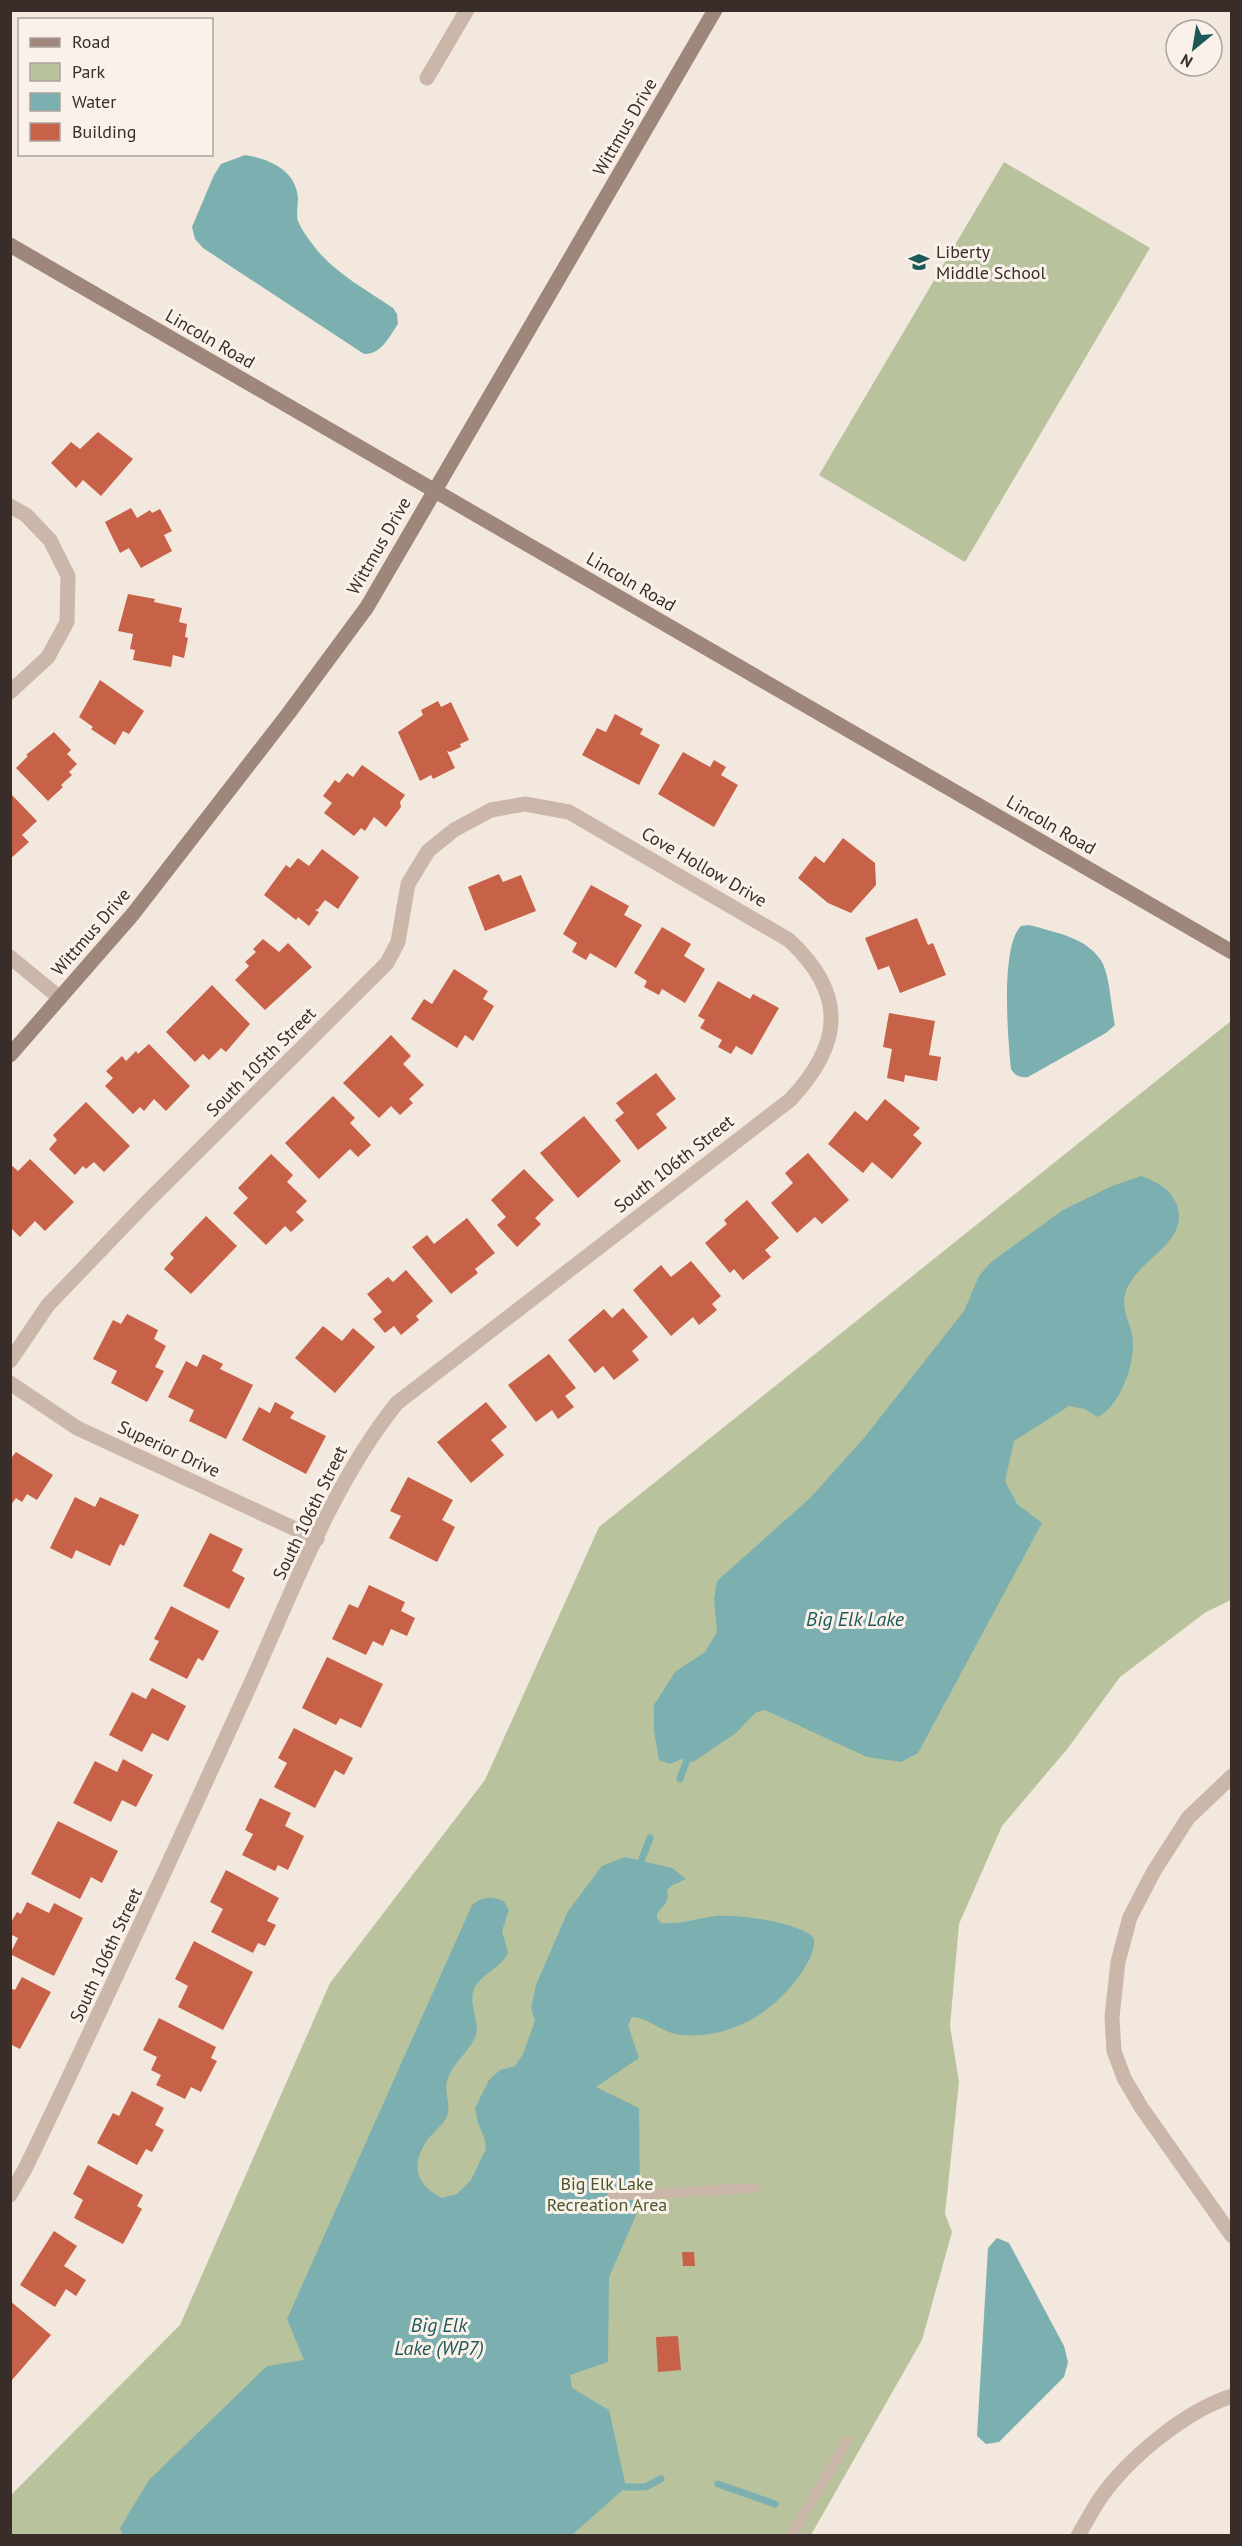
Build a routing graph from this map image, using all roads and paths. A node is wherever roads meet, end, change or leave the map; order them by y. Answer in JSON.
{"nodes":[{"id":1,"x":467,"y":10,"type":"edge"},
{"id":2,"x":715,"y":10,"type":"edge"},
{"id":3,"x":427,"y":78,"type":"dead end"},
{"id":4,"x":10,"y":245,"type":"edge"},
{"id":5,"x":434,"y":491,"type":"junction"},
{"id":6,"x":10,"y":506,"type":"edge"},
{"id":7,"x":10,"y":692,"type":"edge"},
{"id":8,"x":525,"y":804,"type":"joint"},
{"id":9,"x":1232,"y":952,"type":"edge"},
{"id":10,"x":10,"y":957,"type":"edge"},
{"id":11,"x":60,"y":998,"type":"junction"},
{"id":12,"x":830,"y":1004,"type":"joint"},
{"id":13,"x":10,"y":1055,"type":"edge"},
{"id":14,"x":10,"y":1361,"type":"edge"},
{"id":15,"x":10,"y":1383,"type":"edge"},
{"id":16,"x":317,"y":1539,"type":"junction"},
{"id":17,"x":1232,"y":1776,"type":"edge"},
{"id":18,"x":755,"y":2188,"type":"dead end"},
{"id":19,"x":10,"y":2195,"type":"edge"},
{"id":20,"x":612,"y":2196,"type":"dead end"},
{"id":21,"x":1232,"y":2236,"type":"edge"},
{"id":22,"x":1232,"y":2396,"type":"edge"},
{"id":23,"x":847,"y":2441,"type":"dead end"},
{"id":24,"x":792,"y":2535,"type":"edge"},
{"id":25,"x":1078,"y":2535,"type":"edge"}],
"edges":[{"from":1,"to":3,"type":"street"},
{"from":2,"to":5,"type":"street","name":"Wittmus Drive"},
{"from":4,"to":5,"type":"street","name":"Lincoln Road"},
{"from":5,"to":9,"type":"street","name":"Lincoln Road"},
{"from":5,"to":11,"type":"street","name":"Wittmus Drive"},
{"from":6,"to":7,"type":"street"},
{"from":8,"to":12,"type":"street","name":"Cove Hollow Drive"},
{"from":8,"to":14,"type":"street","name":"South 105th Street"},
{"from":10,"to":11,"type":"street"},
{"from":11,"to":13,"type":"street","name":"Wittmus Drive"},
{"from":12,"to":16,"type":"street","name":"South 106th Street"},
{"from":15,"to":16,"type":"street","name":"Superior Drive"},
{"from":16,"to":19,"type":"street","name":"South 106th Street"},
{"from":17,"to":21,"type":"street"},
{"from":18,"to":20,"type":"lane"},
{"from":22,"to":25,"type":"street"},
{"from":23,"to":24,"type":"lane"}]}
